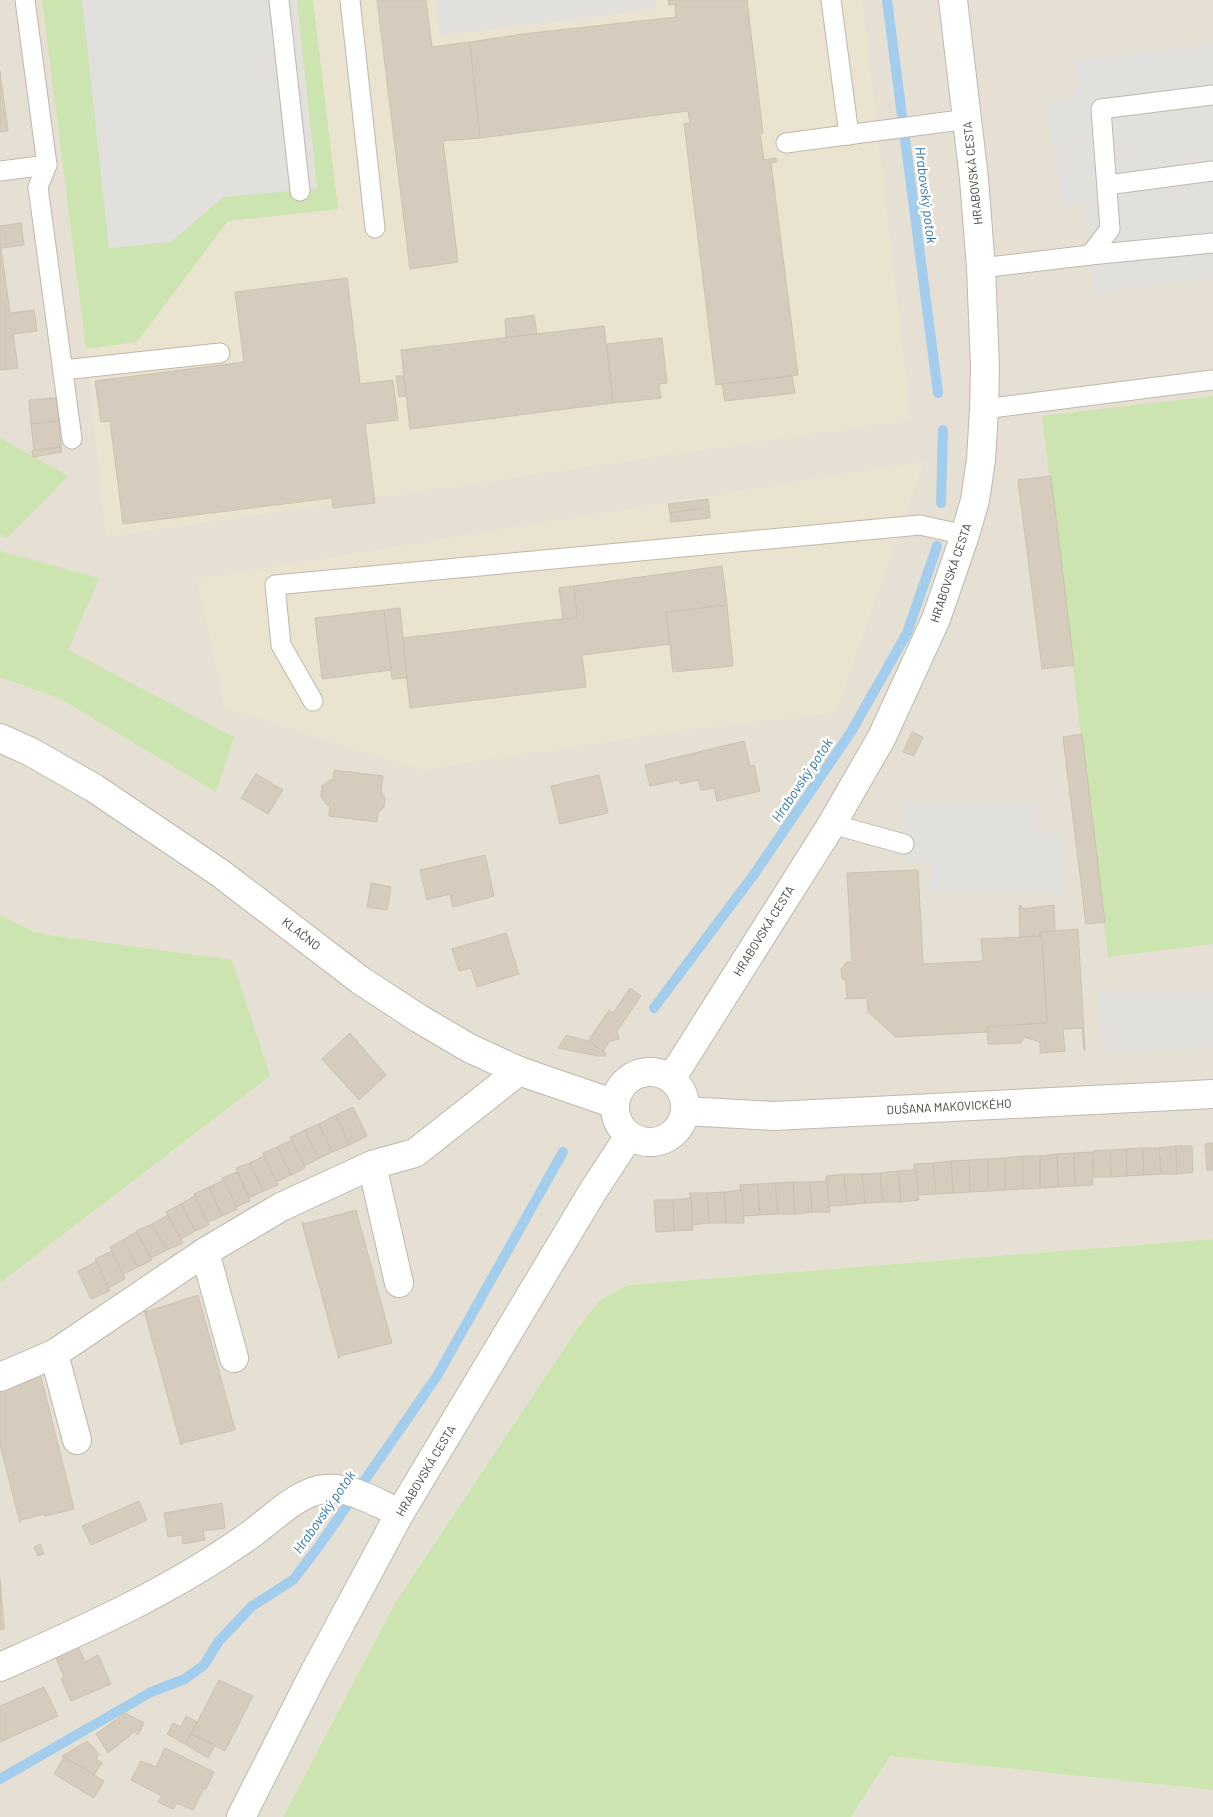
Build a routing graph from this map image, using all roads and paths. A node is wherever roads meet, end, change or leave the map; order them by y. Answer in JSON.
{"nodes":[{"id":1,"x":24,"y":0,"type":"edge"},
{"id":2,"x":279,"y":0,"type":"edge"},
{"id":3,"x":350,"y":0,"type":"edge"},
{"id":4,"x":831,"y":0,"type":"edge"},
{"id":5,"x":953,"y":0,"type":"edge"},
{"id":6,"x":1213,"y":95,"type":"edge"},
{"id":7,"x":968,"y":119,"type":"junction"},
{"id":8,"x":849,"y":135,"type":"junction"},
{"id":9,"x":786,"y":143,"type":"dead end"},
{"id":10,"x":47,"y":165,"type":"junction"},
{"id":11,"x":0,"y":171,"type":"edge"},
{"id":12,"x":1213,"y":171,"type":"edge"},
{"id":13,"x":1107,"y":184,"type":"junction"},
{"id":14,"x":300,"y":191,"type":"dead end"},
{"id":15,"x":375,"y":228,"type":"dead end"},
{"id":16,"x":1213,"y":243,"type":"edge"},
{"id":17,"x":1090,"y":255,"type":"junction"},
{"id":18,"x":981,"y":268,"type":"junction"},
{"id":19,"x":220,"y":353,"type":"dead end"},
{"id":20,"x":63,"y":370,"type":"junction"},
{"id":21,"x":1213,"y":380,"type":"edge"},
{"id":22,"x":984,"y":409,"type":"junction"},
{"id":23,"x":72,"y":439,"type":"dead end"},
{"id":24,"x":965,"y":536,"type":"junction"},
{"id":25,"x":313,"y":701,"type":"dead end"},
{"id":26,"x":0,"y":738,"type":"edge"},
{"id":27,"x":832,"y":824,"type":"junction"},
{"id":28,"x":904,"y":844,"type":"dead end"},
{"id":29,"x":519,"y":1071,"type":"junction"},
{"id":30,"x":671,"y":1079,"type":"junction"},
{"id":31,"x":1213,"y":1094,"type":"edge"},
{"id":32,"x":615,"y":1104,"type":"junction"},
{"id":33,"x":685,"y":1111,"type":"junction"},
{"id":34,"x":629,"y":1136,"type":"junction"},
{"id":35,"x":372,"y":1165,"type":"junction"},
{"id":36,"x":205,"y":1252,"type":"junction"},
{"id":37,"x":399,"y":1283,"type":"dead end"},
{"id":38,"x":54,"y":1354,"type":"junction"},
{"id":39,"x":234,"y":1358,"type":"dead end"},
{"id":40,"x":0,"y":1377,"type":"edge"},
{"id":41,"x":76,"y":1440,"type":"dead end"},
{"id":42,"x":400,"y":1513,"type":"junction"},
{"id":43,"x":0,"y":1667,"type":"edge"},
{"id":44,"x":241,"y":1817,"type":"edge"}],
"edges":[{"from":1,"to":10,"type":"lane"},
{"from":2,"to":14,"type":"lane"},
{"from":3,"to":15,"type":"lane"},
{"from":4,"to":8,"type":"lane"},
{"from":5,"to":7,"type":"street","name":"HRABOVSKÁ CESTA"},
{"from":6,"to":13,"type":"lane"},
{"from":7,"to":8,"type":"lane"},
{"from":7,"to":18,"type":"street","name":"HRABOVSKÁ CESTA"},
{"from":8,"to":9,"type":"lane"},
{"from":10,"to":11,"type":"lane"},
{"from":10,"to":20,"type":"lane"},
{"from":12,"to":13,"type":"lane"},
{"from":13,"to":17,"type":"lane"},
{"from":16,"to":17,"type":"lane"},
{"from":17,"to":18,"type":"lane"},
{"from":18,"to":22,"type":"street","name":"HRABOVSKÁ CESTA"},
{"from":19,"to":20,"type":"lane"},
{"from":20,"to":23,"type":"lane"},
{"from":21,"to":22,"type":"lane"},
{"from":22,"to":24,"type":"street","name":"HRABOVSKÁ CESTA"},
{"from":24,"to":25,"type":"lane"},
{"from":24,"to":27,"type":"street","name":"HRABOVSKÁ CESTA"},
{"from":26,"to":29,"type":"street","name":"KLAČNO"},
{"from":27,"to":28,"type":"lane"},
{"from":27,"to":30,"type":"street","name":"HRABOVSKÁ CESTA"},
{"from":29,"to":32,"type":"street","name":"KLAČNO"},
{"from":29,"to":35,"type":"street"},
{"from":30,"to":32,"type":"street"},
{"from":30,"to":33,"type":"street"},
{"from":31,"to":33,"type":"street","name":"DUŠANA MAKOVICKÉHO"},
{"from":32,"to":34,"type":"street"},
{"from":33,"to":34,"type":"street"},
{"from":34,"to":42,"type":"street","name":"HRABOVSKÁ CESTA"},
{"from":35,"to":36,"type":"street"},
{"from":35,"to":37,"type":"street"},
{"from":36,"to":38,"type":"street"},
{"from":36,"to":39,"type":"street"},
{"from":38,"to":40,"type":"street"},
{"from":38,"to":41,"type":"street"},
{"from":42,"to":43,"type":"street"},
{"from":42,"to":44,"type":"street","name":"HRABOVSKÁ CESTA"}]}
